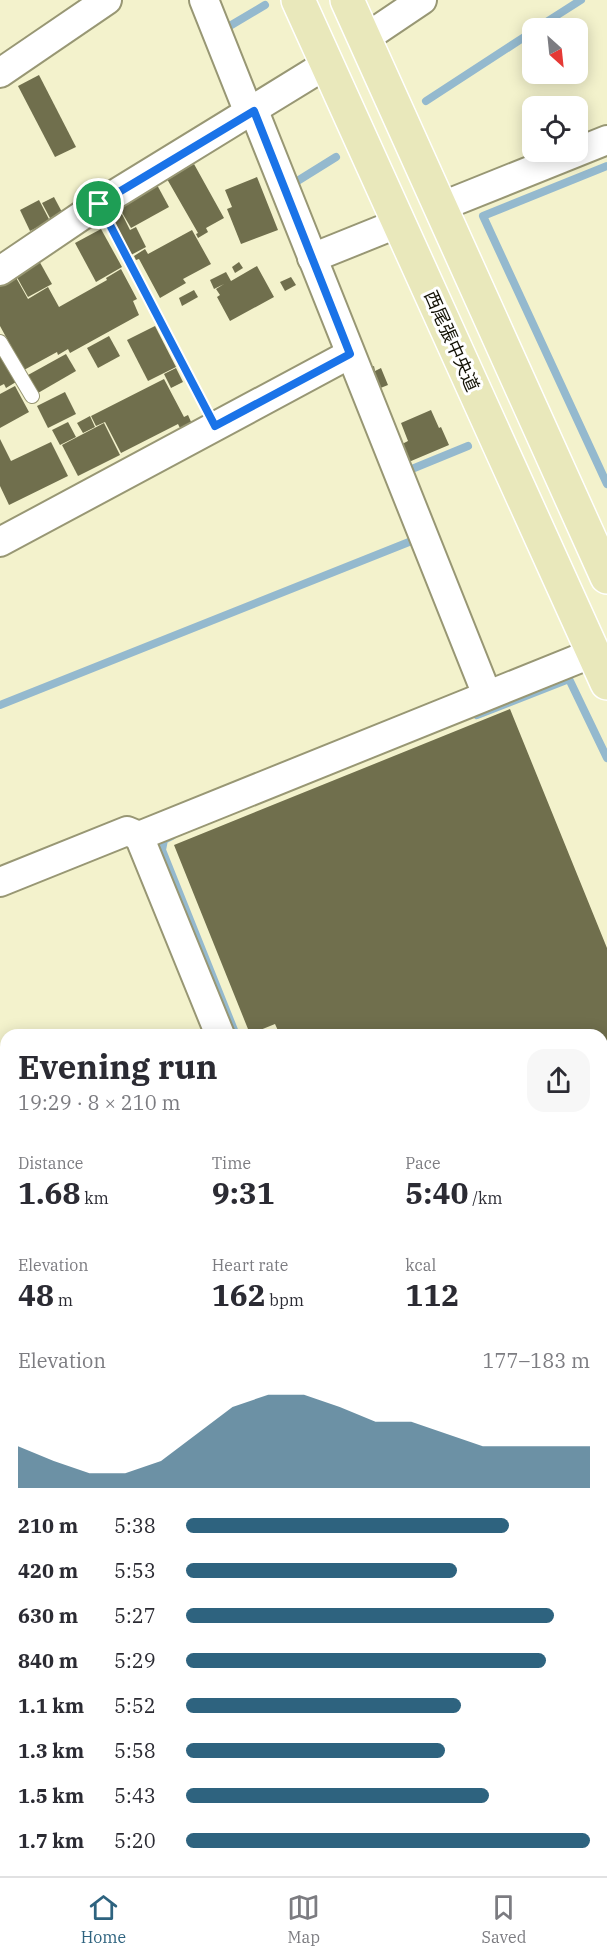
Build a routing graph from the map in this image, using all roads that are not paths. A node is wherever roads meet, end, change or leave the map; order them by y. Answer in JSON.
{"nodes":[{"id":1,"x":107,"y":0,"type":"edge"},
{"id":2,"x":204,"y":0,"type":"edge"},
{"id":3,"x":298,"y":0,"type":"edge"},
{"id":4,"x":347,"y":0,"type":"edge"},
{"id":5,"x":422,"y":0,"type":"edge"},
{"id":6,"x":364,"y":39,"type":"junction"},
{"id":7,"x":327,"y":64,"type":"junction"},
{"id":8,"x":0,"y":73,"type":"edge"},
{"id":9,"x":252,"y":112,"type":"junction"},
{"id":10,"x":607,"y":140,"type":"edge"},
{"id":11,"x":440,"y":207,"type":"junction"},
{"id":12,"x":399,"y":223,"type":"junction"},
{"id":13,"x":312,"y":258,"type":"junction"},
{"id":14,"x":0,"y":271,"type":"edge"},
{"id":15,"x":0,"y":342,"type":"edge"},
{"id":16,"x":350,"y":354,"type":"junction"},
{"id":17,"x":32,"y":396,"type":"dead end"},
{"id":18,"x":0,"y":542,"type":"edge"},
{"id":19,"x":607,"y":577,"type":"edge"},
{"id":20,"x":593,"y":653,"type":"junction"},
{"id":21,"x":607,"y":683,"type":"edge"},
{"id":22,"x":487,"y":695,"type":"junction"},
{"id":23,"x":139,"y":836,"type":"junction"},
{"id":24,"x":0,"y":882,"type":"edge"},
{"id":25,"x":218,"y":1029,"type":"edge"}],
"edges":[{"from":1,"to":8,"type":"street"},
{"from":2,"to":9,"type":"street"},
{"from":3,"to":7,"type":"main road","name":"西尾張中央道"},
{"from":4,"to":6,"type":"main road"},
{"from":5,"to":6,"type":"street"},
{"from":6,"to":11,"type":"main road"},
{"from":7,"to":9,"type":"street"},
{"from":7,"to":12,"type":"main road","name":"西尾張中央道"},
{"from":9,"to":13,"type":"street"},
{"from":9,"to":14,"type":"street"},
{"from":10,"to":11,"type":"street"},
{"from":11,"to":19,"type":"main road"},
{"from":12,"to":13,"type":"street"},
{"from":12,"to":20,"type":"main road","name":"西尾張中央道"},
{"from":13,"to":16,"type":"street"},
{"from":15,"to":17,"type":"lane"},
{"from":16,"to":18,"type":"street"},
{"from":16,"to":22,"type":"street"},
{"from":20,"to":21,"type":"main road","name":"西尾張中央道"},
{"from":20,"to":22,"type":"street"},
{"from":22,"to":23,"type":"street"},
{"from":23,"to":24,"type":"street"},
{"from":23,"to":25,"type":"street"}]}
